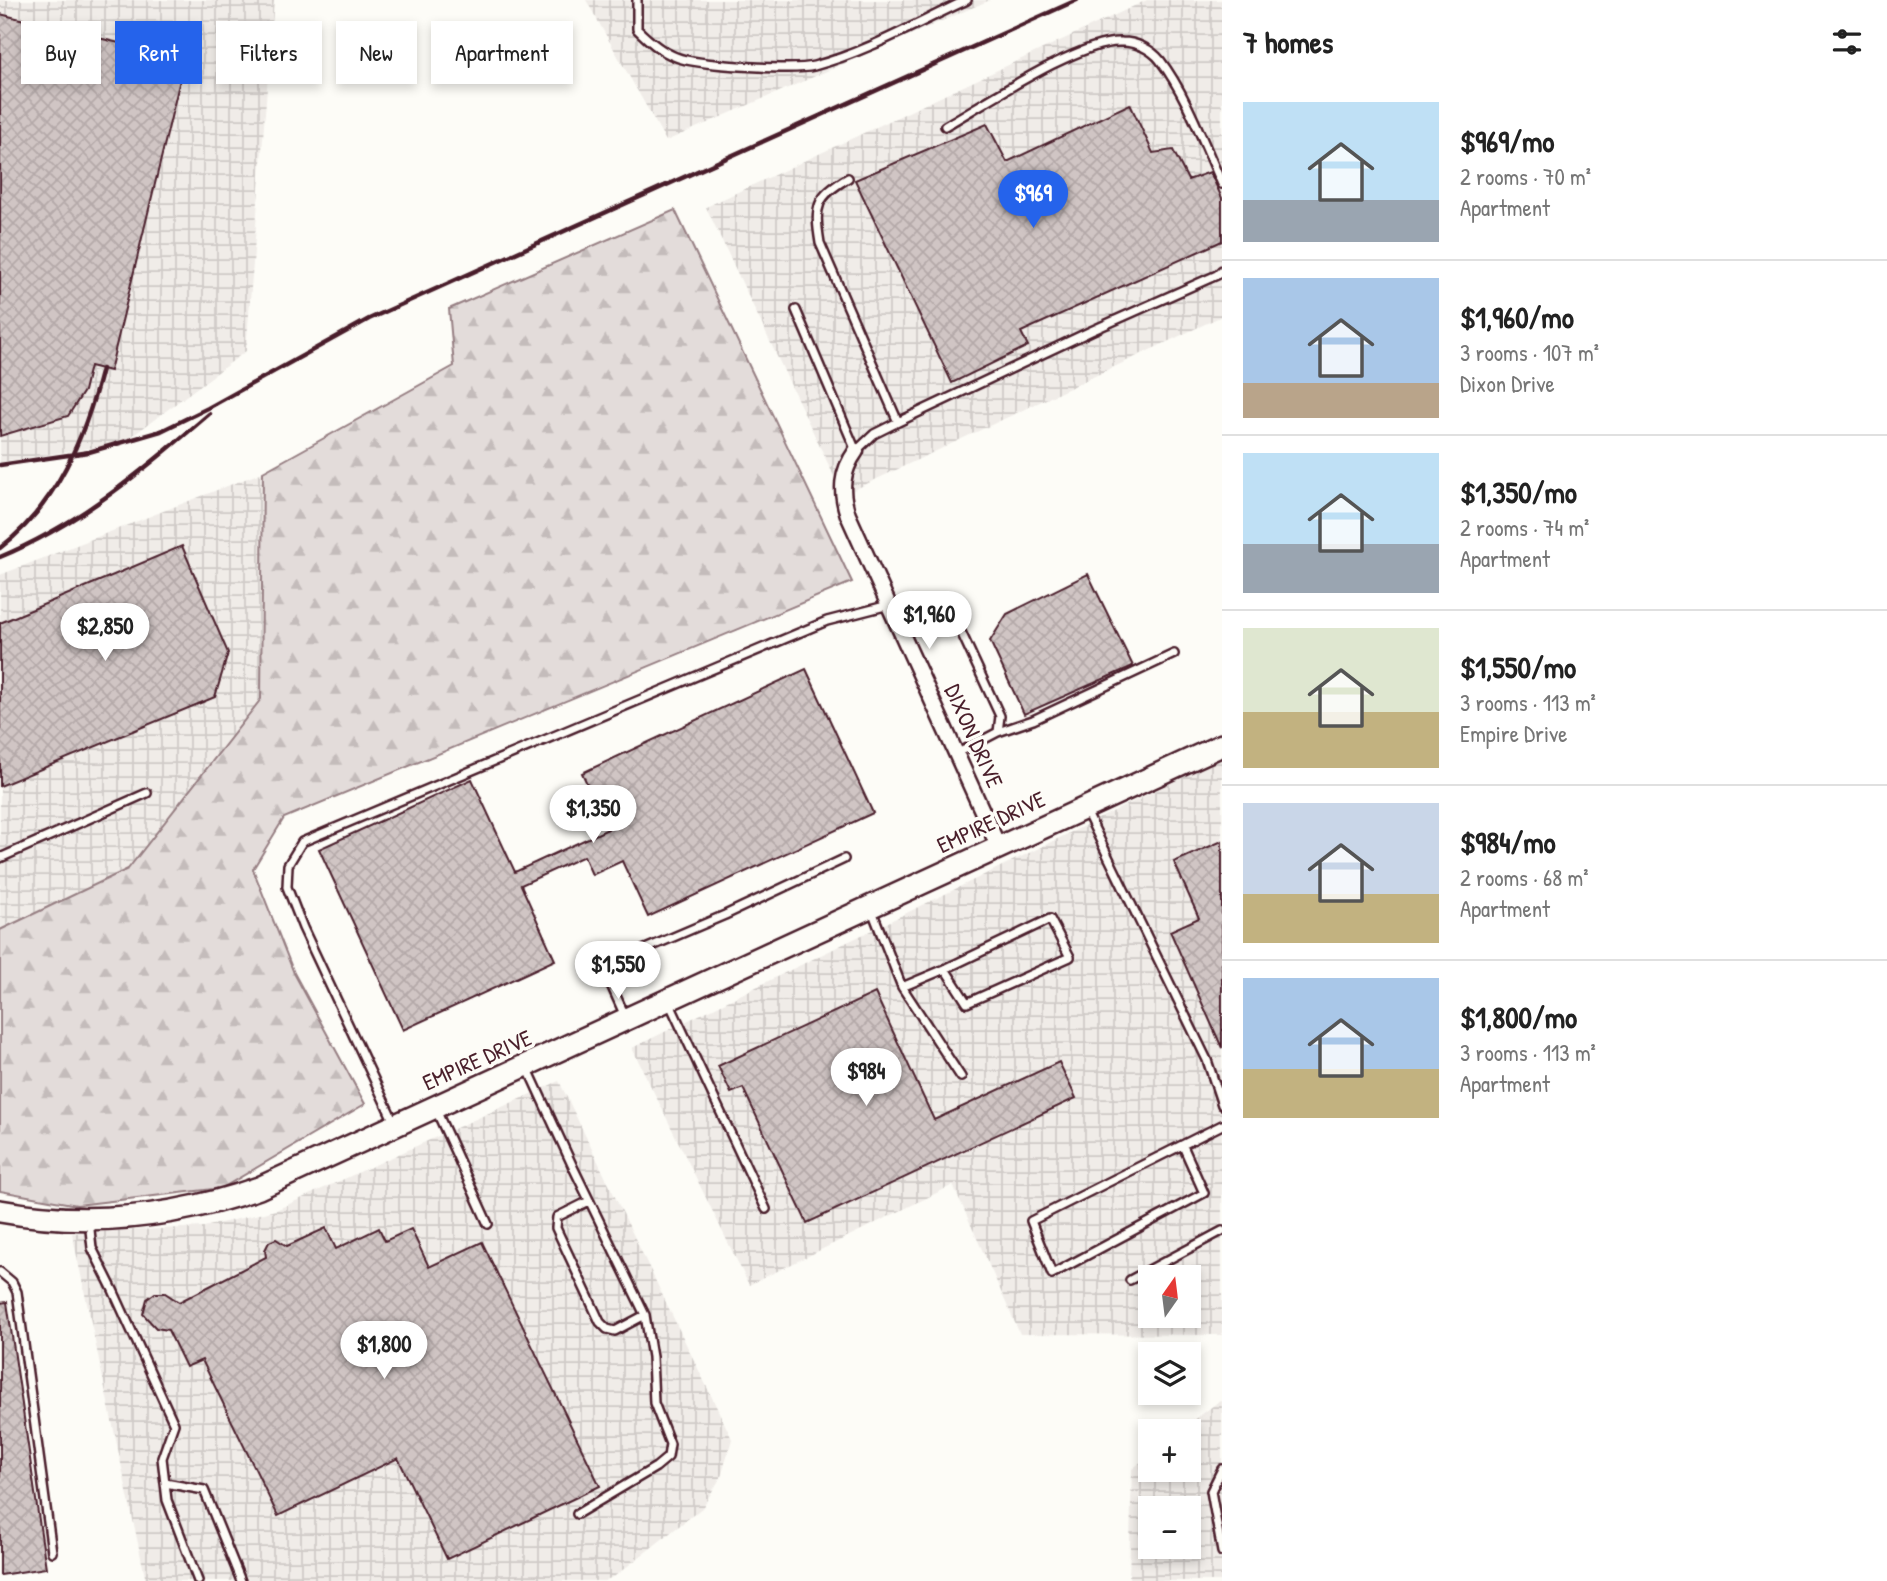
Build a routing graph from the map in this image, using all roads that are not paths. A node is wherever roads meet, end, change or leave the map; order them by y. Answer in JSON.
{"nodes":[{"id":1,"x":637,"y":0,"type":"edge"},
{"id":2,"x":967,"y":0,"type":"edge"},
{"id":3,"x":945,"y":126,"type":"dead end"},
{"id":4,"x":848,"y":178,"type":"dead end"},
{"id":5,"x":1222,"y":184,"type":"edge"},
{"id":6,"x":1222,"y":270,"type":"edge"},
{"id":7,"x":796,"y":310,"type":"dead end"},
{"id":8,"x":898,"y":422,"type":"junction"},
{"id":9,"x":856,"y":451,"type":"junction"},
{"id":10,"x":889,"y":605,"type":"junction"},
{"id":11,"x":902,"y":634,"type":"junction"},
{"id":12,"x":1174,"y":654,"type":"dead end"},
{"id":13,"x":998,"y":732,"type":"junction"},
{"id":14,"x":1222,"y":745,"type":"edge"},
{"id":15,"x":956,"y":754,"type":"junction"},
{"id":16,"x":147,"y":793,"type":"dead end"},
{"id":17,"x":1085,"y":808,"type":"junction"},
{"id":18,"x":999,"y":848,"type":"junction"},
{"id":19,"x":0,"y":858,"type":"edge"},
{"id":20,"x":844,"y":859,"type":"dead end"},
{"id":21,"x":870,"y":907,"type":"junction"},
{"id":22,"x":945,"y":969,"type":"junction"},
{"id":23,"x":902,"y":986,"type":"junction"},
{"id":24,"x":668,"y":1001,"type":"junction"},
{"id":25,"x":627,"y":1020,"type":"junction"},
{"id":26,"x":527,"y":1066,"type":"junction"},
{"id":27,"x":961,"y":1077,"type":"dead end"},
{"id":28,"x":1222,"y":1105,"type":"edge"},
{"id":29,"x":435,"y":1108,"type":"junction"},
{"id":30,"x":1222,"y":1125,"type":"edge"},
{"id":31,"x":396,"y":1126,"type":"junction"},
{"id":32,"x":1183,"y":1146,"type":"junction"},
{"id":33,"x":589,"y":1201,"type":"junction"},
{"id":34,"x":766,"y":1209,"type":"dead end"},
{"id":35,"x":0,"y":1211,"type":"edge"},
{"id":36,"x":89,"y":1220,"type":"junction"},
{"id":37,"x":488,"y":1224,"type":"dead end"},
{"id":38,"x":1222,"y":1231,"type":"edge"},
{"id":39,"x":0,"y":1272,"type":"edge"},
{"id":40,"x":1130,"y":1280,"type":"dead end"},
{"id":41,"x":645,"y":1315,"type":"junction"},
{"id":42,"x":1222,"y":1469,"type":"edge"},
{"id":43,"x":165,"y":1483,"type":"junction"},
{"id":44,"x":576,"y":1514,"type":"dead end"},
{"id":45,"x":52,"y":1552,"type":"dead end"},
{"id":46,"x":1222,"y":1552,"type":"edge"},
{"id":47,"x":198,"y":1581,"type":"edge"},
{"id":48,"x":241,"y":1581,"type":"edge"}],
"edges":[{"from":1,"to":2,"type":"lane"},
{"from":3,"to":5,"type":"lane"},
{"from":4,"to":8,"type":"lane"},
{"from":6,"to":8,"type":"lane"},
{"from":7,"to":9,"type":"lane"},
{"from":8,"to":9,"type":"lane"},
{"from":9,"to":10,"type":"street","name":"DIXON DRIVE"},
{"from":10,"to":11,"type":"street","name":"DIXON DRIVE"},
{"from":10,"to":31,"type":"lane"},
{"from":11,"to":13,"type":"lane"},
{"from":11,"to":15,"type":"street","name":"DIXON DRIVE"},
{"from":12,"to":13,"type":"lane"},
{"from":13,"to":15,"type":"lane"},
{"from":14,"to":17,"type":"street","name":"EMPIRE DRIVE"},
{"from":15,"to":18,"type":"street","name":"DIXON DRIVE"},
{"from":16,"to":19,"type":"lane"},
{"from":17,"to":18,"type":"street","name":"EMPIRE DRIVE"},
{"from":17,"to":28,"type":"lane"},
{"from":18,"to":21,"type":"street","name":"EMPIRE DRIVE"},
{"from":20,"to":25,"type":"lane"},
{"from":21,"to":23,"type":"lane"},
{"from":21,"to":24,"type":"street","name":"EMPIRE DRIVE"},
{"from":22,"to":22,"type":"lane"},
{"from":22,"to":23,"type":"lane"},
{"from":23,"to":27,"type":"lane"},
{"from":24,"to":25,"type":"street","name":"EMPIRE DRIVE"},
{"from":24,"to":34,"type":"lane"},
{"from":25,"to":26,"type":"street","name":"EMPIRE DRIVE"},
{"from":26,"to":29,"type":"street","name":"EMPIRE DRIVE"},
{"from":26,"to":33,"type":"lane"},
{"from":29,"to":31,"type":"street","name":"EMPIRE DRIVE"},
{"from":29,"to":37,"type":"lane"},
{"from":30,"to":32,"type":"lane"},
{"from":31,"to":36,"type":"street","name":"EMPIRE DRIVE"},
{"from":32,"to":32,"type":"lane"},
{"from":33,"to":41,"type":"lane"},
{"from":33,"to":41,"type":"lane"},
{"from":35,"to":36,"type":"street","name":"EMPIRE DRIVE"},
{"from":36,"to":43,"type":"lane"},
{"from":38,"to":40,"type":"lane"},
{"from":39,"to":45,"type":"lane"},
{"from":41,"to":44,"type":"lane"},
{"from":42,"to":46,"type":"lane"},
{"from":43,"to":47,"type":"lane"},
{"from":43,"to":48,"type":"lane"}]}
